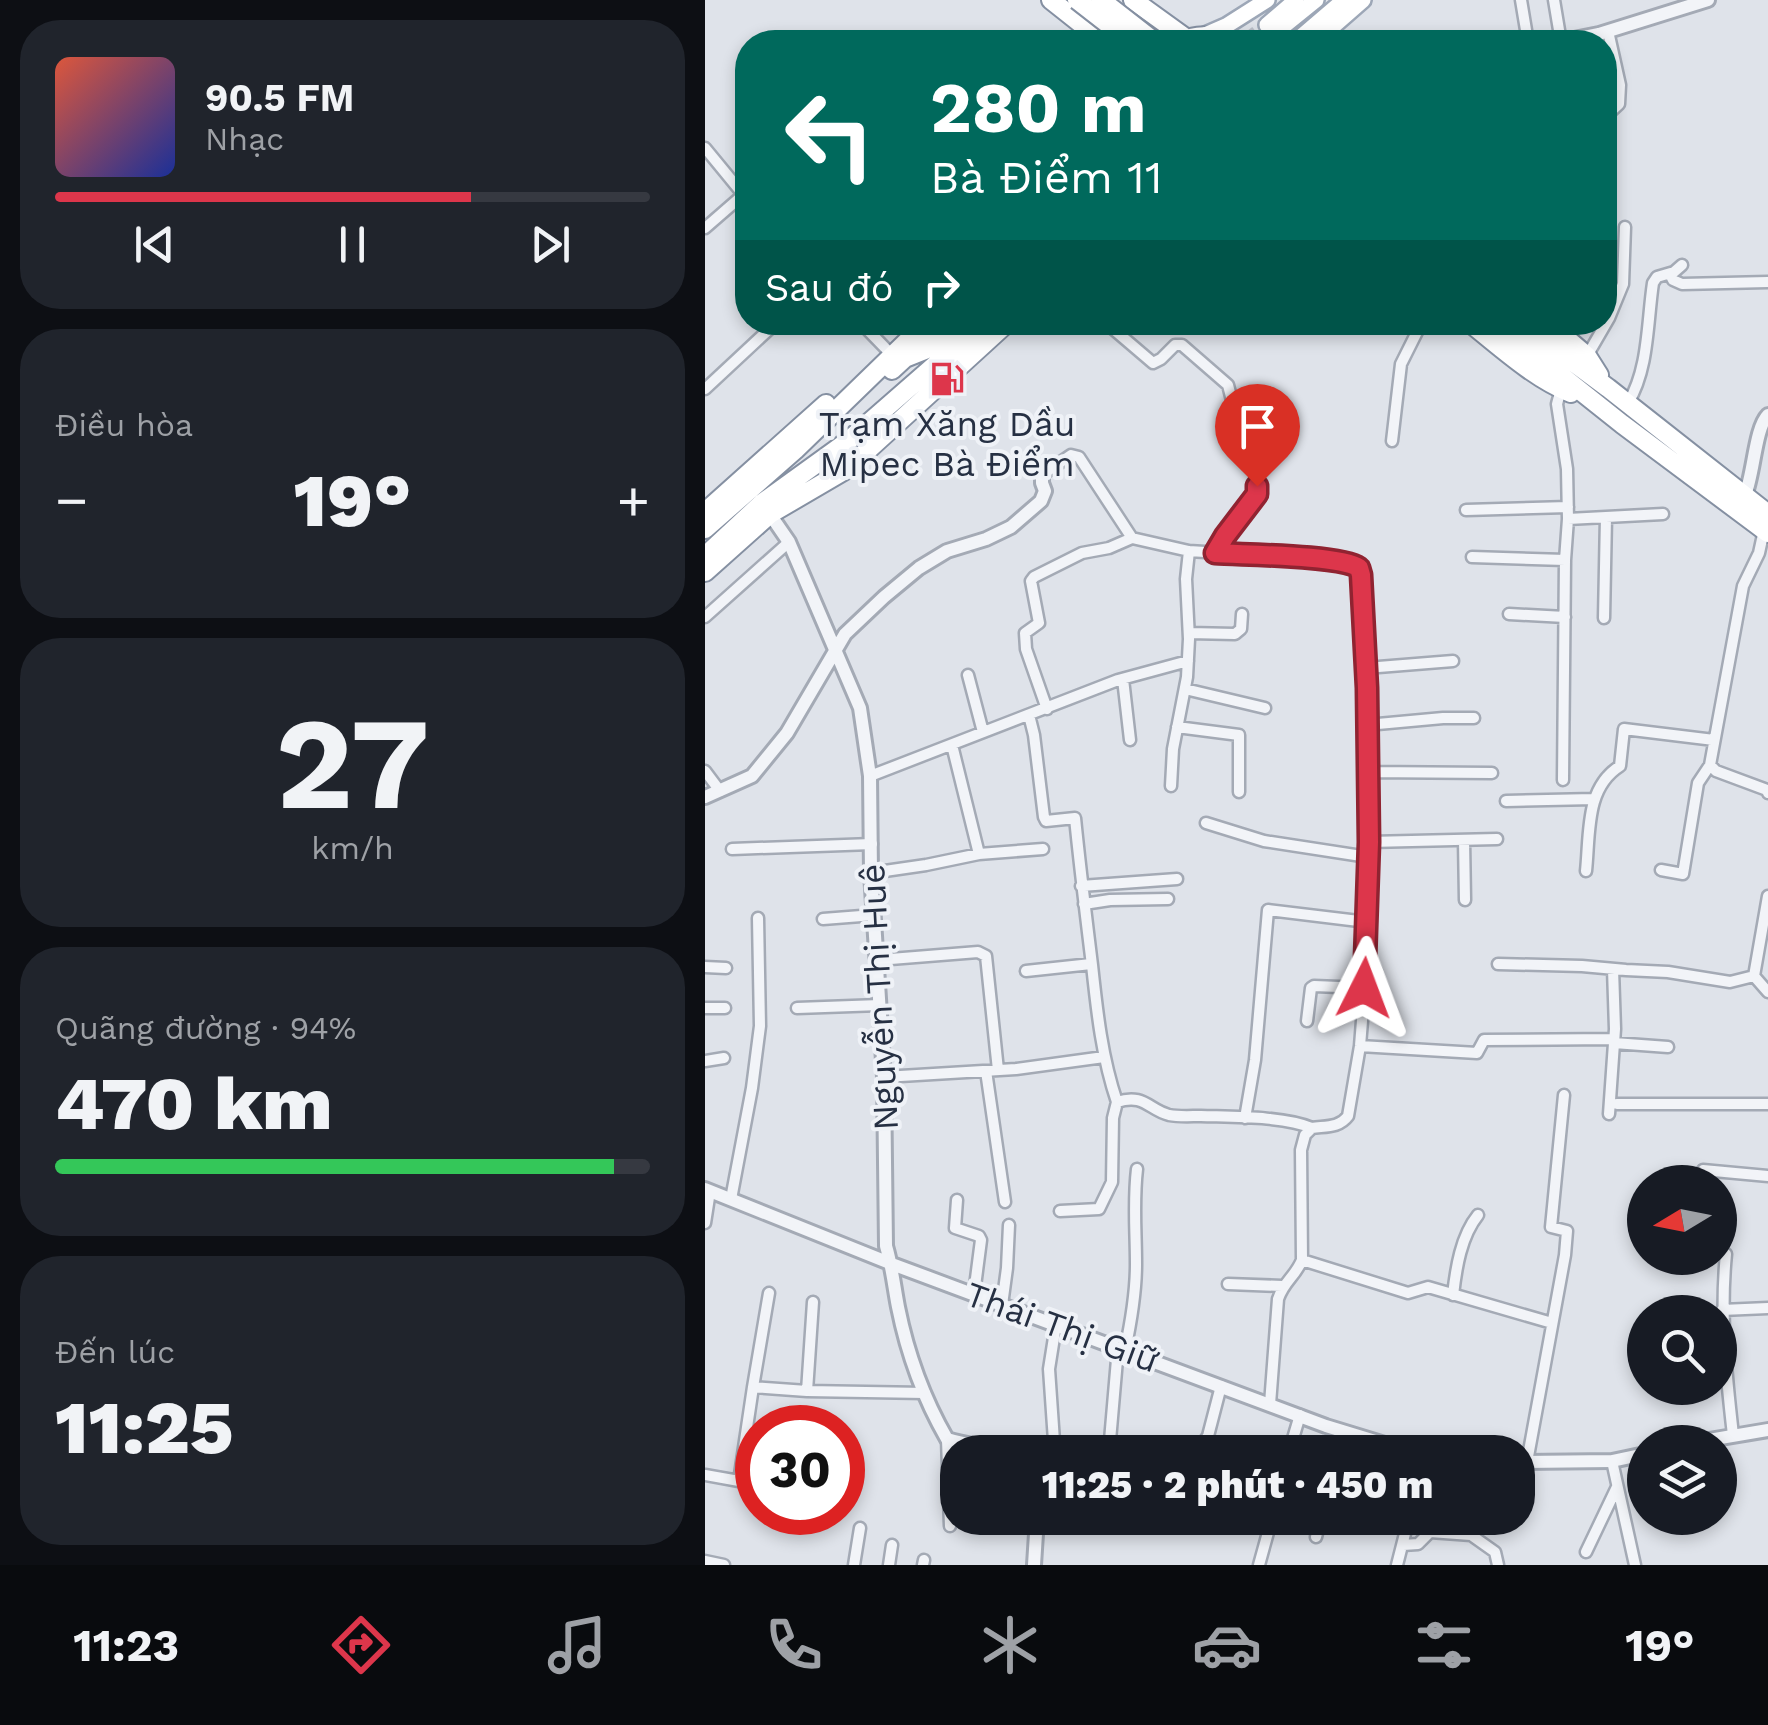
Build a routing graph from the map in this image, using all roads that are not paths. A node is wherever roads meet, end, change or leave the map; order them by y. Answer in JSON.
{"nodes":[{"id":1,"x":1051,"y":0,"type":"edge"},
{"id":2,"x":1077,"y":0,"type":"edge"},
{"id":3,"x":1104,"y":0,"type":"edge"},
{"id":4,"x":1267,"y":0,"type":"edge"},
{"id":5,"x":1296,"y":0,"type":"edge"},
{"id":6,"x":1316,"y":0,"type":"edge"},
{"id":7,"x":1344,"y":0,"type":"edge"},
{"id":8,"x":1363,"y":0,"type":"edge"},
{"id":9,"x":1521,"y":0,"type":"edge"},
{"id":10,"x":1555,"y":0,"type":"edge"},
{"id":11,"x":1709,"y":0,"type":"edge"},
{"id":12,"x":1136,"y":1,"type":"edge"},
{"id":13,"x":1267,"y":25,"type":"tunnel mouth"},
{"id":14,"x":1080,"y":30,"type":"edge"},
{"id":15,"x":1086,"y":30,"type":"edge"},
{"id":16,"x":1116,"y":30,"type":"edge"},
{"id":17,"x":1140,"y":30,"type":"edge"},
{"id":18,"x":1177,"y":30,"type":"edge"},
{"id":19,"x":1212,"y":30,"type":"edge"},
{"id":20,"x":1279,"y":30,"type":"tunnel mouth"},
{"id":21,"x":1309,"y":30,"type":"edge"},
{"id":22,"x":1329,"y":30,"type":"edge"},
{"id":23,"x":1526,"y":30,"type":"edge"},
{"id":24,"x":1559,"y":30,"type":"edge"},
{"id":25,"x":1615,"y":30,"type":"edge"},
{"id":26,"x":1617,"y":71,"type":"edge"},
{"id":27,"x":1617,"y":106,"type":"edge"},
{"id":28,"x":705,"y":148,"type":"edge"},
{"id":29,"x":735,"y":185,"type":"edge"},
{"id":30,"x":735,"y":205,"type":"edge"},
{"id":31,"x":1625,"y":227,"type":"dead end"},
{"id":32,"x":705,"y":228,"type":"edge"},
{"id":33,"x":1682,"y":265,"type":"dead end"},
{"id":34,"x":1670,"y":274,"type":"junction"},
{"id":35,"x":1768,"y":282,"type":"edge"},
{"id":36,"x":1617,"y":299,"type":"edge"},
{"id":37,"x":763,"y":335,"type":"edge"},
{"id":38,"x":874,"y":335,"type":"edge"},
{"id":39,"x":907,"y":335,"type":"edge"},
{"id":40,"x":914,"y":335,"type":"edge"},
{"id":41,"x":925,"y":335,"type":"edge"},
{"id":42,"x":966,"y":335,"type":"edge"},
{"id":43,"x":974,"y":335,"type":"edge"},
{"id":44,"x":974,"y":335,"type":"edge"},
{"id":45,"x":1121,"y":335,"type":"edge"},
{"id":46,"x":1416,"y":335,"type":"edge"},
{"id":47,"x":1486,"y":335,"type":"edge"},
{"id":48,"x":1516,"y":335,"type":"edge"},
{"id":49,"x":1530,"y":335,"type":"edge"},
{"id":50,"x":1562,"y":335,"type":"edge"},
{"id":51,"x":1599,"y":335,"type":"edge"},
{"id":52,"x":1542,"y":350,"type":"junction"},
{"id":53,"x":895,"y":355,"type":"junction"},
{"id":54,"x":1587,"y":356,"type":"junction"},
{"id":55,"x":705,"y":388,"type":"edge"},
{"id":56,"x":1608,"y":388,"type":"junction"},
{"id":57,"x":1561,"y":389,"type":"junction"},
{"id":58,"x":1593,"y":402,"type":"junction"},
{"id":59,"x":1627,"y":403,"type":"junction"},
{"id":60,"x":1768,"y":415,"type":"edge"},
{"id":61,"x":881,"y":438,"type":"junction"},
{"id":62,"x":1392,"y":441,"type":"dead end"},
{"id":63,"x":837,"y":450,"type":"junction"},
{"id":64,"x":1042,"y":475,"type":"joint"},
{"id":65,"x":766,"y":508,"type":"junction"},
{"id":66,"x":1466,"y":510,"type":"dead end"},
{"id":67,"x":705,"y":512,"type":"edge"},
{"id":68,"x":1568,"y":513,"type":"junction"},
{"id":69,"x":1663,"y":514,"type":"dead end"},
{"id":70,"x":1761,"y":514,"type":"edge"},
{"id":71,"x":1606,"y":517,"type":"junction"},
{"id":72,"x":705,"y":529,"type":"edge"},
{"id":73,"x":1132,"y":538,"type":"junction"},
{"id":74,"x":789,"y":542,"type":"junction"},
{"id":75,"x":1189,"y":551,"type":"junction"},
{"id":76,"x":1215,"y":553,"type":"junction"},
{"id":77,"x":705,"y":556,"type":"edge"},
{"id":78,"x":1471,"y":557,"type":"dead end"},
{"id":79,"x":1565,"y":560,"type":"junction"},
{"id":80,"x":705,"y":572,"type":"edge"},
{"id":81,"x":1242,"y":614,"type":"dead end"},
{"id":82,"x":1509,"y":614,"type":"dead end"},
{"id":83,"x":705,"y":617,"type":"edge"},
{"id":84,"x":1565,"y":617,"type":"junction"},
{"id":85,"x":1603,"y":618,"type":"dead end"},
{"id":86,"x":1189,"y":633,"type":"junction"},
{"id":87,"x":834,"y":650,"type":"junction"},
{"id":88,"x":1188,"y":660,"type":"junction"},
{"id":89,"x":1453,"y":661,"type":"dead end"},
{"id":90,"x":1366,"y":668,"type":"junction"},
{"id":91,"x":968,"y":675,"type":"dead end"},
{"id":92,"x":1123,"y":679,"type":"junction"},
{"id":93,"x":1185,"y":689,"type":"junction"},
{"id":94,"x":1265,"y":708,"type":"dead end"},
{"id":95,"x":1047,"y":709,"type":"junction"},
{"id":96,"x":1029,"y":714,"type":"junction"},
{"id":97,"x":1474,"y":718,"type":"dead end"},
{"id":98,"x":1367,"y":725,"type":"junction"},
{"id":99,"x":1177,"y":727,"type":"junction"},
{"id":100,"x":983,"y":732,"type":"junction"},
{"id":101,"x":1130,"y":740,"type":"dead end"},
{"id":102,"x":1715,"y":740,"type":"junction"},
{"id":103,"x":952,"y":744,"type":"junction"},
{"id":104,"x":1710,"y":765,"type":"junction"},
{"id":105,"x":705,"y":771,"type":"edge"},
{"id":106,"x":1368,"y":772,"type":"junction"},
{"id":107,"x":1492,"y":773,"type":"dead end"},
{"id":108,"x":870,"y":776,"type":"junction"},
{"id":109,"x":1563,"y":780,"type":"dead end"},
{"id":110,"x":1171,"y":786,"type":"dead end"},
{"id":111,"x":720,"y":790,"type":"junction"},
{"id":112,"x":1239,"y":792,"type":"dead end"},
{"id":113,"x":1768,"y":794,"type":"edge"},
{"id":114,"x":705,"y":797,"type":"edge"},
{"id":115,"x":1594,"y":799,"type":"junction"},
{"id":116,"x":1506,"y":801,"type":"dead end"},
{"id":117,"x":1206,"y":823,"type":"dead end"},
{"id":118,"x":1497,"y":839,"type":"dead end"},
{"id":119,"x":1464,"y":840,"type":"junction"},
{"id":120,"x":1369,"y":842,"type":"junction"},
{"id":121,"x":872,"y":844,"type":"junction"},
{"id":122,"x":732,"y":848,"type":"dead end"},
{"id":123,"x":1043,"y":849,"type":"dead end"},
{"id":124,"x":979,"y":854,"type":"junction"},
{"id":125,"x":1368,"y":857,"type":"junction"},
{"id":126,"x":1661,"y":870,"type":"dead end"},
{"id":127,"x":1587,"y":871,"type":"dead end"},
{"id":128,"x":871,"y":873,"type":"junction"},
{"id":129,"x":1177,"y":880,"type":"dead end"},
{"id":130,"x":1081,"y":886,"type":"junction"},
{"id":131,"x":1768,"y":896,"type":"edge"},
{"id":132,"x":1168,"y":900,"type":"dead end"},
{"id":133,"x":1465,"y":900,"type":"dead end"},
{"id":134,"x":1084,"y":904,"type":"junction"},
{"id":135,"x":874,"y":915,"type":"junction"},
{"id":136,"x":758,"y":918,"type":"dead end"},
{"id":137,"x":823,"y":919,"type":"dead end"},
{"id":138,"x":1367,"y":922,"type":"junction"},
{"id":139,"x":877,"y":960,"type":"junction"},
{"id":140,"x":1091,"y":964,"type":"junction"},
{"id":141,"x":1498,"y":964,"type":"dead end"},
{"id":142,"x":705,"y":968,"type":"edge"},
{"id":143,"x":726,"y":968,"type":"dead end"},
{"id":144,"x":1613,"y":969,"type":"junction"},
{"id":145,"x":1026,"y":971,"type":"dead end"},
{"id":146,"x":1754,"y":976,"type":"junction"},
{"id":147,"x":1364,"y":988,"type":"junction"},
{"id":148,"x":1768,"y":992,"type":"edge"},
{"id":149,"x":880,"y":1005,"type":"junction"},
{"id":150,"x":705,"y":1008,"type":"edge"},
{"id":151,"x":725,"y":1008,"type":"dead end"},
{"id":152,"x":797,"y":1008,"type":"dead end"},
{"id":153,"x":1307,"y":1021,"type":"dead end"},
{"id":154,"x":1614,"y":1041,"type":"junction"},
{"id":155,"x":1360,"y":1046,"type":"junction"},
{"id":156,"x":1669,"y":1047,"type":"dead end"},
{"id":157,"x":1104,"y":1057,"type":"junction"},
{"id":158,"x":724,"y":1058,"type":"dead end"},
{"id":159,"x":705,"y":1062,"type":"edge"},
{"id":160,"x":992,"y":1071,"type":"junction"},
{"id":161,"x":884,"y":1076,"type":"junction"},
{"id":162,"x":1563,"y":1094,"type":"dead end"},
{"id":163,"x":1117,"y":1102,"type":"junction"},
{"id":164,"x":1768,"y":1104,"type":"edge"},
{"id":165,"x":1245,"y":1118,"type":"junction"},
{"id":166,"x":1312,"y":1128,"type":"junction"},
{"id":167,"x":1137,"y":1169,"type":"dead end"},
{"id":168,"x":1737,"y":1173,"type":"edge"},
{"id":169,"x":1768,"y":1176,"type":"edge"},
{"id":170,"x":707,"y":1190,"type":"edge"},
{"id":171,"x":731,"y":1199,"type":"junction"},
{"id":172,"x":957,"y":1200,"type":"dead end"},
{"id":173,"x":1005,"y":1202,"type":"dead end"},
{"id":174,"x":1060,"y":1211,"type":"dead end"},
{"id":175,"x":1478,"y":1215,"type":"dead end"},
{"id":176,"x":705,"y":1223,"type":"edge"},
{"id":177,"x":1009,"y":1225,"type":"dead end"},
{"id":178,"x":1302,"y":1260,"type":"junction"},
{"id":179,"x":892,"y":1264,"type":"junction"},
{"id":180,"x":1228,"y":1284,"type":"dead end"},
{"id":181,"x":1282,"y":1286,"type":"junction"},
{"id":182,"x":769,"y":1293,"type":"dead end"},
{"id":183,"x":974,"y":1294,"type":"junction"},
{"id":184,"x":1453,"y":1295,"type":"junction"},
{"id":185,"x":813,"y":1302,"type":"dead end"},
{"id":186,"x":1002,"y":1305,"type":"junction"},
{"id":187,"x":1768,"y":1308,"type":"edge"},
{"id":188,"x":1737,"y":1309,"type":"edge"},
{"id":189,"x":1552,"y":1323,"type":"junction"},
{"id":190,"x":1057,"y":1325,"type":"junction"},
{"id":191,"x":1121,"y":1349,"type":"junction"},
{"id":192,"x":1221,"y":1386,"type":"junction"},
{"id":193,"x":753,"y":1387,"type":"junction"},
{"id":194,"x":807,"y":1391,"type":"junction"},
{"id":195,"x":925,"y":1393,"type":"junction"},
{"id":196,"x":1270,"y":1404,"type":"junction"},
{"id":197,"x":1299,"y":1416,"type":"junction"},
{"id":198,"x":1341,"y":1430,"type":"junction"},
{"id":199,"x":1768,"y":1430,"type":"edge"},
{"id":200,"x":1737,"y":1434,"type":"edge"},
{"id":201,"x":945,"y":1435,"type":"edge"},
{"id":202,"x":1054,"y":1435,"type":"edge"},
{"id":203,"x":1111,"y":1435,"type":"edge"},
{"id":204,"x":1208,"y":1435,"type":"edge"},
{"id":205,"x":1294,"y":1435,"type":"edge"},
{"id":206,"x":1340,"y":1435,"type":"edge"},
{"id":207,"x":1357,"y":1435,"type":"edge"},
{"id":208,"x":1528,"y":1435,"type":"edge"},
{"id":209,"x":1627,"y":1458,"type":"edge"},
{"id":210,"x":1612,"y":1461,"type":"junction"},
{"id":211,"x":1535,"y":1462,"type":"edge"},
{"id":212,"x":705,"y":1476,"type":"edge"},
{"id":213,"x":1618,"y":1486,"type":"junction"},
{"id":214,"x":859,"y":1535,"type":"edge"},
{"id":215,"x":1036,"y":1535,"type":"edge"},
{"id":216,"x":1267,"y":1535,"type":"edge"},
{"id":217,"x":1405,"y":1535,"type":"edge"},
{"id":218,"x":1471,"y":1536,"type":"joint"},
{"id":219,"x":892,"y":1545,"type":"dead end"},
{"id":220,"x":1403,"y":1545,"type":"junction"},
{"id":221,"x":1586,"y":1552,"type":"dead end"},
{"id":222,"x":705,"y":1561,"type":"edge"},
{"id":223,"x":724,"y":1565,"type":"edge"},
{"id":224,"x":855,"y":1565,"type":"edge"},
{"id":225,"x":889,"y":1565,"type":"edge"},
{"id":226,"x":1033,"y":1565,"type":"edge"},
{"id":227,"x":1259,"y":1565,"type":"edge"},
{"id":228,"x":1397,"y":1565,"type":"edge"},
{"id":229,"x":1499,"y":1565,"type":"edge"},
{"id":230,"x":1635,"y":1565,"type":"edge"}],
"edges":[{"from":1,"to":14,"type":"highway"},
{"from":2,"to":16,"type":"highway","bridge":true},
{"from":3,"to":15,"type":"highway"},
{"from":3,"to":17,"type":"highway","bridge":true},
{"from":4,"to":19,"type":"main road"},
{"from":5,"to":13,"type":"main road"},
{"from":6,"to":20,"type":"main road"},
{"from":7,"to":21,"type":"main road"},
{"from":8,"to":22,"type":"main road"},
{"from":9,"to":23,"type":"street"},
{"from":10,"to":24,"type":"street"},
{"from":11,"to":25,"type":"street"},
{"from":12,"to":18,"type":"highway"},
{"from":26,"to":27,"type":"street"},
{"from":28,"to":29,"type":"street"},
{"from":30,"to":32,"type":"street"},
{"from":31,"to":36,"type":"street"},
{"from":33,"to":34,"type":"street"},
{"from":34,"to":35,"type":"street"},
{"from":34,"to":59,"type":"street"},
{"from":37,"to":55,"type":"street"},
{"from":38,"to":53,"type":"street"},
{"from":39,"to":53,"type":"highway"},
{"from":40,"to":53,"type":"highway"},
{"from":41,"to":53,"type":"main road"},
{"from":42,"to":53,"type":"highway"},
{"from":43,"to":61,"type":"highway"},
{"from":44,"to":63,"type":"highway"},
{"from":45,"to":76,"type":"street"},
{"from":46,"to":62,"type":"street"},
{"from":47,"to":57,"type":"highway"},
{"from":48,"to":52,"type":"highway"},
{"from":49,"to":52,"type":"highway"},
{"from":50,"to":54,"type":"highway"},
{"from":51,"to":54,"type":"street"},
{"from":52,"to":56,"type":"highway"},
{"from":52,"to":58,"type":"highway"},
{"from":53,"to":67,"type":"highway"},
{"from":53,"to":72,"type":"highway"},
{"from":54,"to":56,"type":"highway"},
{"from":56,"to":59,"type":"highway"},
{"from":57,"to":58,"type":"highway"},
{"from":57,"to":68,"type":"street"},
{"from":58,"to":70,"type":"highway"},
{"from":59,"to":70,"type":"highway"},
{"from":60,"to":70,"type":"street"},
{"from":61,"to":63,"type":"highway"},
{"from":61,"to":65,"type":"highway"},
{"from":63,"to":65,"type":"highway"},
{"from":64,"to":73,"type":"street"},
{"from":64,"to":87,"type":"street"},
{"from":65,"to":74,"type":"street","name":"Nguyễn Thị Huê"},
{"from":65,"to":77,"type":"highway"},
{"from":65,"to":80,"type":"highway"},
{"from":66,"to":68,"type":"street"},
{"from":68,"to":71,"type":"street"},
{"from":68,"to":79,"type":"street"},
{"from":69,"to":71,"type":"street"},
{"from":70,"to":102,"type":"street"},
{"from":71,"to":85,"type":"street"},
{"from":73,"to":75,"type":"street"},
{"from":73,"to":95,"type":"street"},
{"from":74,"to":83,"type":"street"},
{"from":74,"to":87,"type":"street","name":"Nguyễn Thị Huê"},
{"from":75,"to":76,"type":"street"},
{"from":75,"to":86,"type":"street"},
{"from":76,"to":90,"type":"street"},
{"from":78,"to":79,"type":"street"},
{"from":79,"to":84,"type":"street"},
{"from":81,"to":86,"type":"street"},
{"from":82,"to":84,"type":"street"},
{"from":84,"to":109,"type":"street"},
{"from":86,"to":88,"type":"street"},
{"from":87,"to":108,"type":"street","name":"Nguyễn Thị Huê"},
{"from":87,"to":111,"type":"street"},
{"from":88,"to":92,"type":"street"},
{"from":88,"to":93,"type":"street"},
{"from":89,"to":90,"type":"street"},
{"from":90,"to":98,"type":"street"},
{"from":91,"to":100,"type":"street"},
{"from":92,"to":95,"type":"street"},
{"from":92,"to":101,"type":"street"},
{"from":93,"to":94,"type":"street"},
{"from":93,"to":99,"type":"street"},
{"from":95,"to":96,"type":"street"},
{"from":96,"to":100,"type":"street"},
{"from":96,"to":130,"type":"street"},
{"from":97,"to":98,"type":"street"},
{"from":98,"to":106,"type":"street"},
{"from":99,"to":110,"type":"street"},
{"from":99,"to":112,"type":"street"},
{"from":100,"to":103,"type":"street"},
{"from":102,"to":104,"type":"street"},
{"from":102,"to":115,"type":"street"},
{"from":103,"to":108,"type":"street"},
{"from":103,"to":124,"type":"street"},
{"from":104,"to":113,"type":"street"},
{"from":104,"to":126,"type":"street"},
{"from":105,"to":111,"type":"street"},
{"from":106,"to":107,"type":"street"},
{"from":106,"to":120,"type":"street"},
{"from":108,"to":121,"type":"street","name":"Nguyễn Thị Huê"},
{"from":111,"to":114,"type":"street"},
{"from":115,"to":116,"type":"street"},
{"from":115,"to":127,"type":"street"},
{"from":117,"to":125,"type":"street"},
{"from":118,"to":119,"type":"street"},
{"from":119,"to":120,"type":"street"},
{"from":119,"to":133,"type":"street"},
{"from":120,"to":125,"type":"street"},
{"from":121,"to":122,"type":"street"},
{"from":121,"to":128,"type":"street","name":"Nguyễn Thị Huê"},
{"from":123,"to":124,"type":"street"},
{"from":124,"to":128,"type":"street"},
{"from":125,"to":138,"type":"street"},
{"from":128,"to":135,"type":"street","name":"Nguyễn Thị Huê"},
{"from":129,"to":130,"type":"street"},
{"from":130,"to":134,"type":"street"},
{"from":131,"to":146,"type":"street"},
{"from":132,"to":134,"type":"street"},
{"from":134,"to":140,"type":"street"},
{"from":135,"to":137,"type":"street"},
{"from":135,"to":139,"type":"street","name":"Nguyễn Thị Huê"},
{"from":136,"to":171,"type":"street"},
{"from":138,"to":147,"type":"street"},
{"from":138,"to":165,"type":"street"},
{"from":139,"to":149,"type":"street","name":"Nguyễn Thị Huê"},
{"from":139,"to":160,"type":"street"},
{"from":140,"to":145,"type":"street"},
{"from":140,"to":157,"type":"street"},
{"from":141,"to":144,"type":"street"},
{"from":142,"to":143,"type":"street"},
{"from":144,"to":146,"type":"street"},
{"from":144,"to":154,"type":"street"},
{"from":146,"to":148,"type":"street"},
{"from":147,"to":153,"type":"street"},
{"from":147,"to":155,"type":"street"},
{"from":149,"to":152,"type":"street"},
{"from":149,"to":161,"type":"street","name":"Nguyễn Thị Huê"},
{"from":150,"to":151,"type":"street"},
{"from":154,"to":155,"type":"street"},
{"from":154,"to":156,"type":"street"},
{"from":154,"to":164,"type":"street"},
{"from":155,"to":166,"type":"street"},
{"from":157,"to":160,"type":"street"},
{"from":157,"to":163,"type":"street"},
{"from":158,"to":159,"type":"street"},
{"from":160,"to":161,"type":"street"},
{"from":160,"to":173,"type":"street"},
{"from":161,"to":179,"type":"street","name":"Nguyễn Thị Huê"},
{"from":162,"to":189,"type":"street"},
{"from":163,"to":165,"type":"street"},
{"from":163,"to":174,"type":"street"},
{"from":165,"to":166,"type":"street"},
{"from":166,"to":178,"type":"street"},
{"from":167,"to":191,"type":"street"},
{"from":168,"to":169,"type":"street"},
{"from":170,"to":171,"type":"street","name":"Thái Thị Giữ"},
{"from":170,"to":176,"type":"street"},
{"from":171,"to":179,"type":"street","name":"Thái Thị Giữ"},
{"from":172,"to":183,"type":"street"},
{"from":175,"to":184,"type":"street"},
{"from":177,"to":186,"type":"street"},
{"from":178,"to":181,"type":"street"},
{"from":178,"to":184,"type":"street"},
{"from":179,"to":183,"type":"street","name":"Thái Thị Giữ"},
{"from":179,"to":195,"type":"street","name":"Nguyễn Thị Huê"},
{"from":180,"to":181,"type":"street"},
{"from":181,"to":196,"type":"street"},
{"from":182,"to":193,"type":"street"},
{"from":183,"to":186,"type":"street","name":"Thái Thị Giữ"},
{"from":184,"to":189,"type":"street"},
{"from":185,"to":194,"type":"street"},
{"from":186,"to":190,"type":"street","name":"Thái Thị Giữ"},
{"from":187,"to":188,"type":"street"},
{"from":189,"to":208,"type":"street"},
{"from":190,"to":191,"type":"street","name":"Thái Thị Giữ"},
{"from":190,"to":202,"type":"street"},
{"from":191,"to":192,"type":"street","name":"Thái Thị Giữ"},
{"from":191,"to":203,"type":"street"},
{"from":192,"to":196,"type":"street","name":"Thái Thị Giữ"},
{"from":192,"to":204,"type":"street"},
{"from":193,"to":194,"type":"street"},
{"from":193,"to":212,"type":"street"},
{"from":194,"to":195,"type":"street"},
{"from":195,"to":201,"type":"street","name":"Nguyễn Thị Huê"},
{"from":196,"to":197,"type":"street","name":"Thái Thị Giữ"},
{"from":197,"to":198,"type":"street","name":"Thái Thị Giữ"},
{"from":197,"to":205,"type":"street"},
{"from":198,"to":206,"type":"street"},
{"from":198,"to":207,"type":"street","name":"Thái Thị Giữ"},
{"from":199,"to":200,"type":"street"},
{"from":209,"to":210,"type":"street"},
{"from":210,"to":211,"type":"street"},
{"from":210,"to":213,"type":"street"},
{"from":213,"to":221,"type":"street"},
{"from":213,"to":230,"type":"street"},
{"from":214,"to":224,"type":"street"},
{"from":215,"to":226,"type":"street"},
{"from":216,"to":227,"type":"street"},
{"from":217,"to":220,"type":"street"},
{"from":218,"to":220,"type":"street"},
{"from":218,"to":229,"type":"street"},
{"from":219,"to":225,"type":"street"},
{"from":220,"to":228,"type":"street"},
{"from":222,"to":223,"type":"street"}]}
